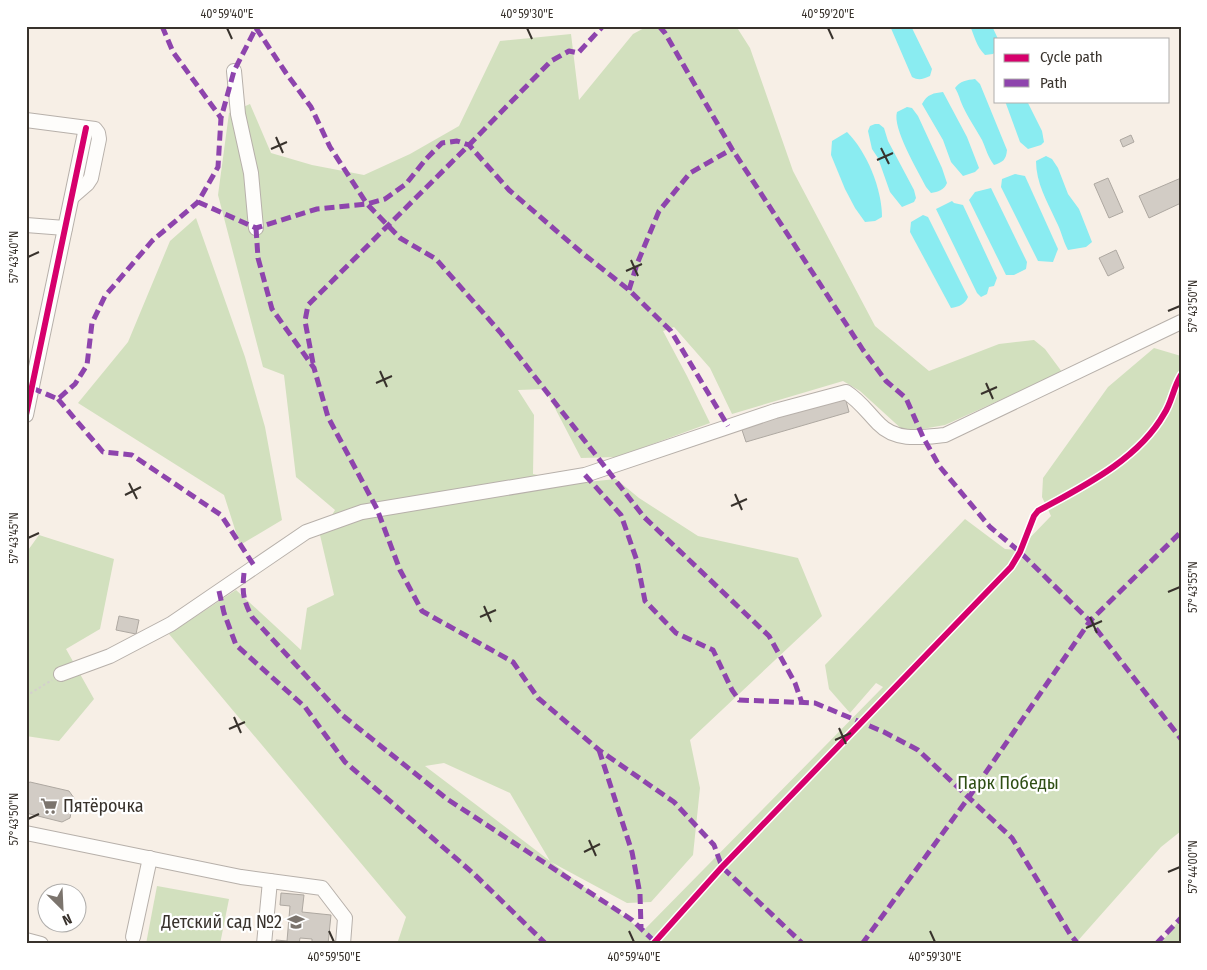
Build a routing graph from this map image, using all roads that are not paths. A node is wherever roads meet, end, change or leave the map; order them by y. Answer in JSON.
{"nodes":[{"id":1,"x":234,"y":71,"type":"dead end"},
{"id":2,"x":26,"y":120,"type":"edge"},
{"id":3,"x":26,"y":225,"type":"edge"},
{"id":4,"x":65,"y":228,"type":"junction"},
{"id":5,"x":256,"y":228,"type":"dead end"},
{"id":6,"x":1181,"y":322,"type":"edge"},
{"id":7,"x":26,"y":415,"type":"edge"},
{"id":8,"x":60,"y":674,"type":"road end"},
{"id":9,"x":26,"y":833,"type":"edge"},
{"id":10,"x":150,"y":858,"type":"junction"},
{"id":11,"x":270,"y":881,"type":"junction"},
{"id":12,"x":134,"y":937,"type":"dead end"},
{"id":13,"x":26,"y":940,"type":"edge"},
{"id":14,"x":41,"y":944,"type":"edge"},
{"id":15,"x":264,"y":944,"type":"edge"},
{"id":16,"x":343,"y":944,"type":"edge"}],
"edges":[{"from":1,"to":5,"type":"street"},
{"from":2,"to":4,"type":"street"},
{"from":3,"to":4,"type":"street"},
{"from":4,"to":7,"type":"street"},
{"from":6,"to":8,"type":"street"},
{"from":9,"to":10,"type":"street"},
{"from":10,"to":11,"type":"street"},
{"from":10,"to":12,"type":"street"},
{"from":11,"to":15,"type":"street"},
{"from":11,"to":16,"type":"street"},
{"from":13,"to":14,"type":"street"}]}
